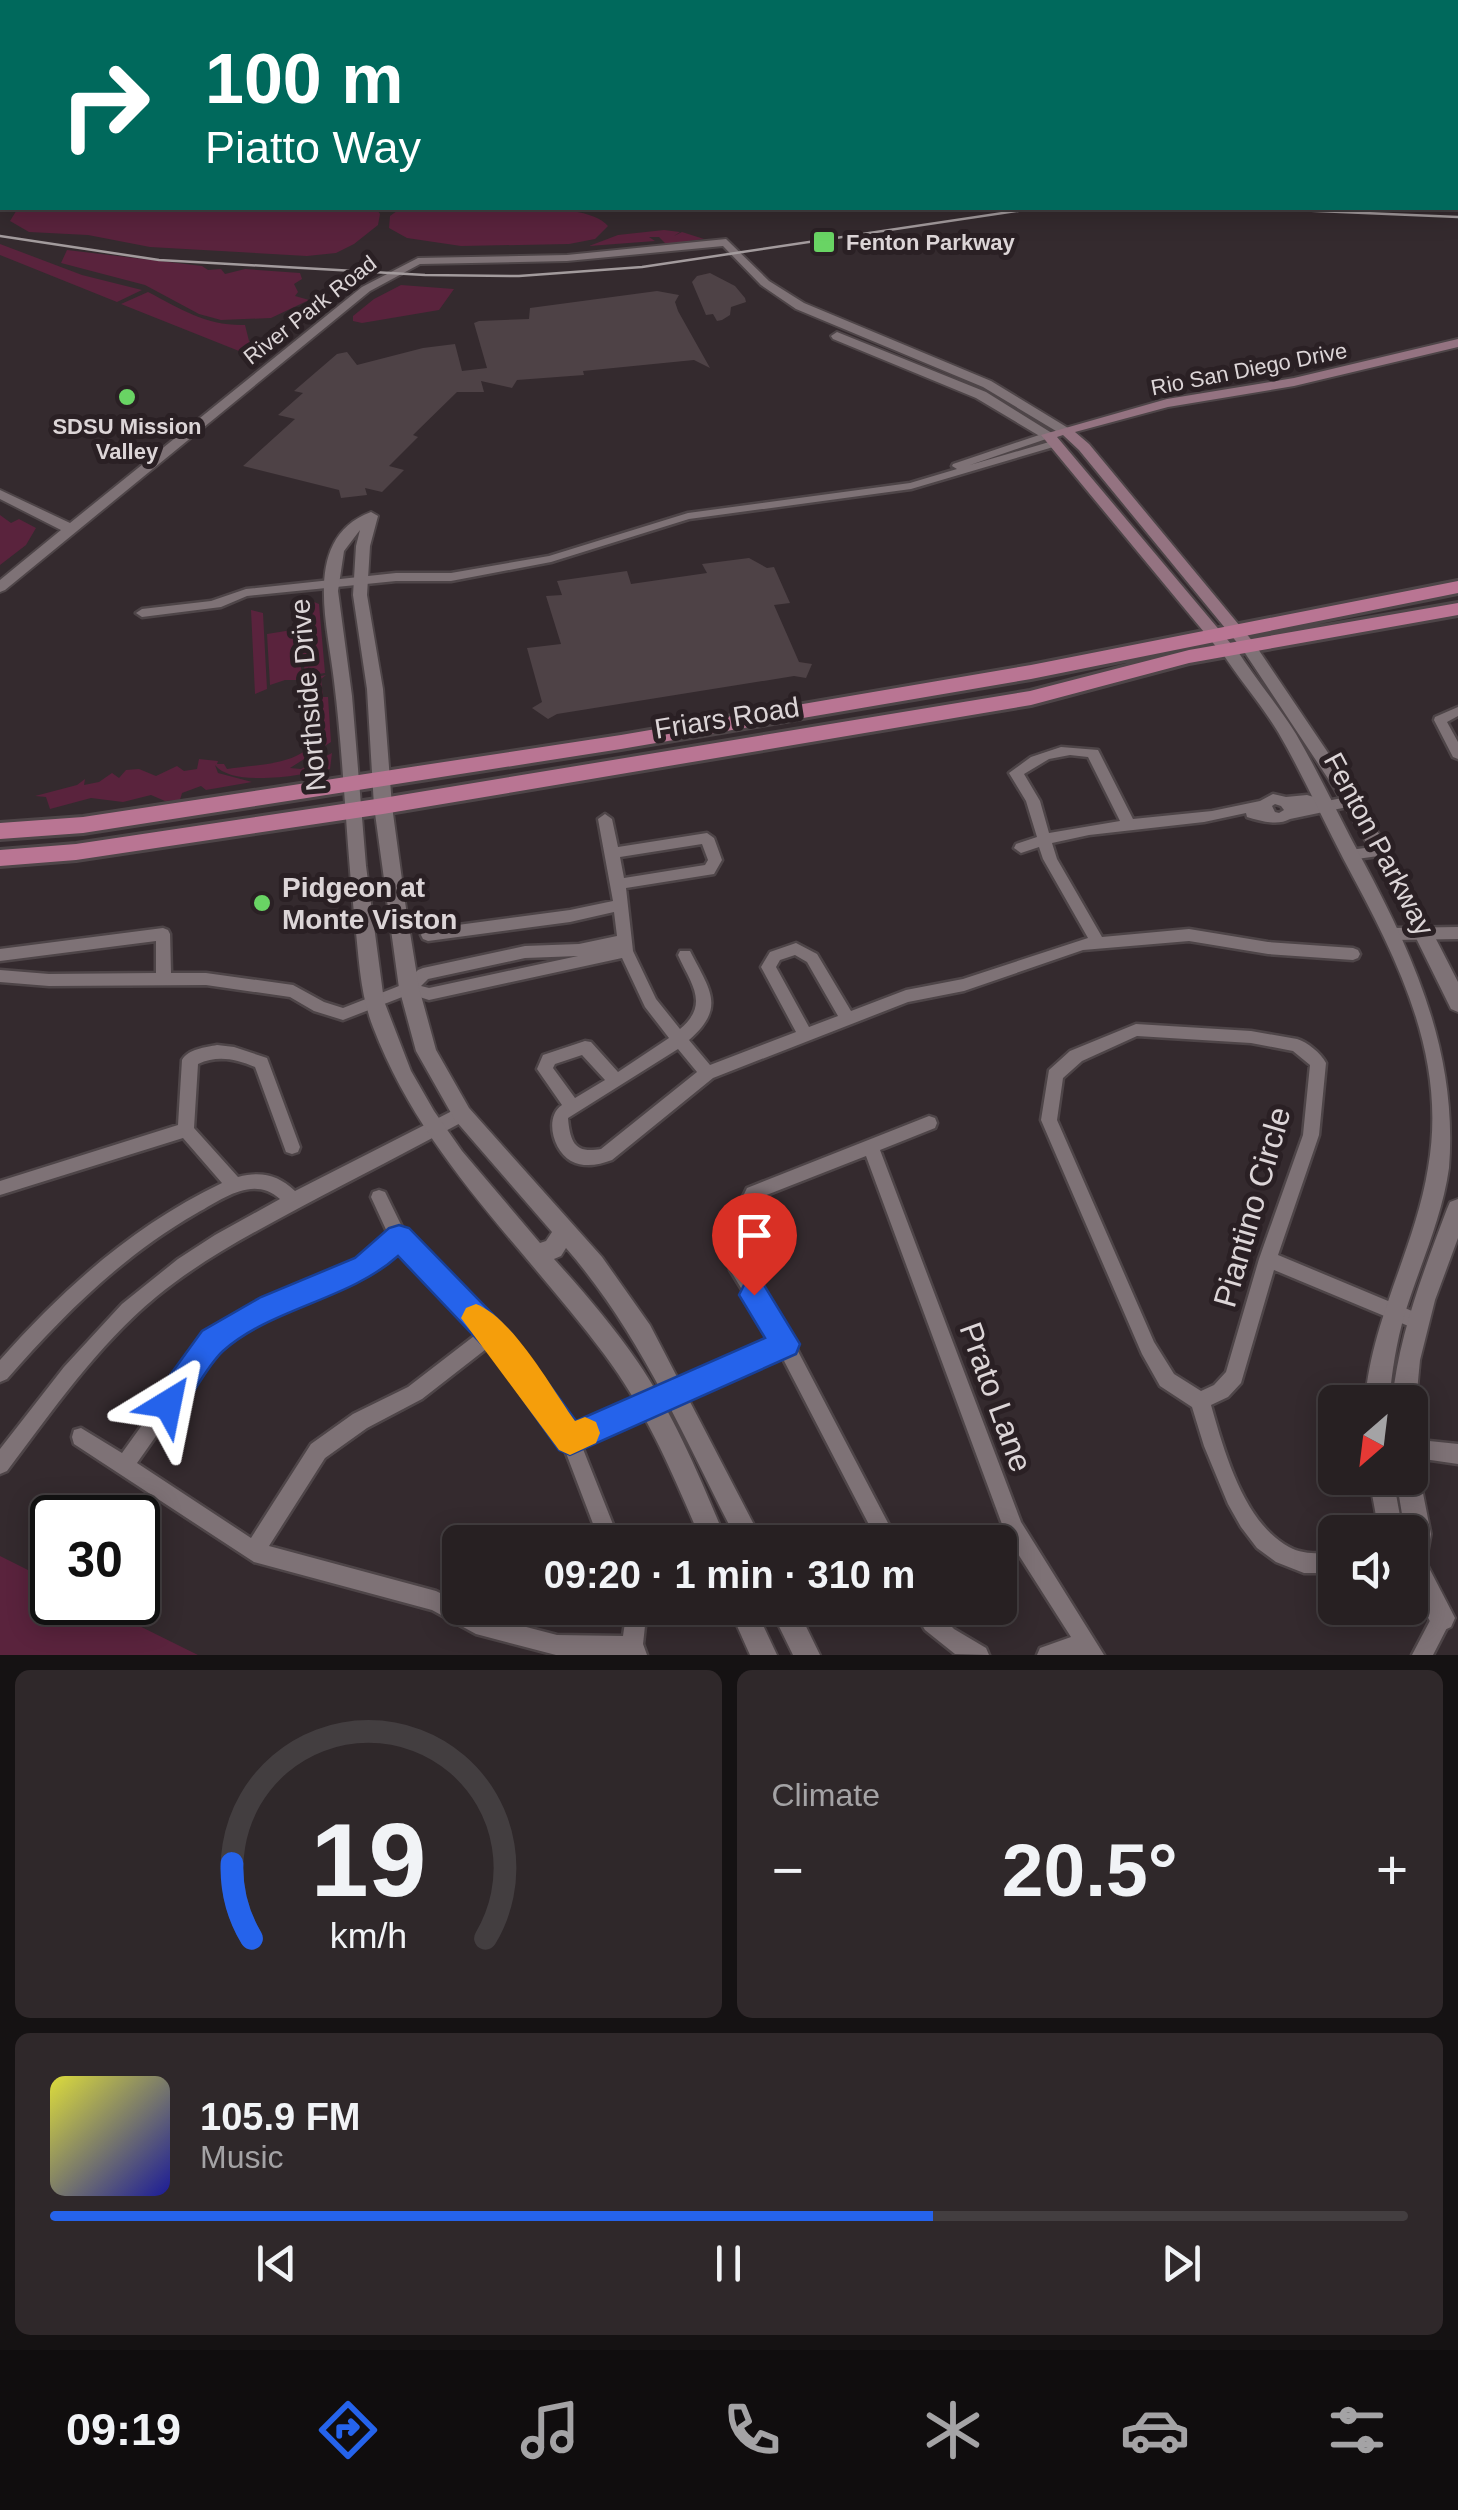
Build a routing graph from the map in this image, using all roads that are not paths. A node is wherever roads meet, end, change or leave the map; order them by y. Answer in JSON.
{"nodes":[{"id":1,"x":716,"y":242,"type":"junction"},
{"id":2,"x":737,"y":265,"type":"junction"},
{"id":3,"x":755,"y":272,"type":"junction"},
{"id":4,"x":1458,"y":343,"type":"edge"},
{"id":5,"x":1458,"y":354,"type":"edge"},
{"id":6,"x":1323,"y":382,"type":"junction"},
{"id":7,"x":1061,"y":436,"type":"junction"},
{"id":8,"x":949,"y":474,"type":"junction"},
{"id":9,"x":0,"y":494,"type":"edge"},
{"id":10,"x":71,"y":529,"type":"junction"},
{"id":11,"x":360,"y":581,"type":"junction"},
{"id":12,"x":331,"y":584,"type":"junction"},
{"id":13,"x":0,"y":587,"type":"edge"},
{"id":14,"x":1458,"y":587,"type":"edge"},
{"id":15,"x":1458,"y":609,"type":"edge"},
{"id":16,"x":142,"y":613,"type":"dead end"},
{"id":17,"x":1233,"y":641,"type":"junction"},
{"id":18,"x":1458,"y":711,"type":"edge"},
{"id":19,"x":1458,"y":754,"type":"edge"},
{"id":20,"x":380,"y":778,"type":"junction"},
{"id":21,"x":349,"y":783,"type":"junction"},
{"id":22,"x":1352,"y":801,"type":"junction"},
{"id":23,"x":1323,"y":805,"type":"junction"},
{"id":24,"x":383,"y":806,"type":"junction"},
{"id":25,"x":351,"y":811,"type":"junction"},
{"id":26,"x":605,"y":819,"type":"dead end"},
{"id":27,"x":1127,"y":822,"type":"junction"},
{"id":28,"x":0,"y":831,"type":"edge"},
{"id":29,"x":1044,"y":838,"type":"junction"},
{"id":30,"x":1021,"y":848,"type":"dead end"},
{"id":31,"x":1380,"y":851,"type":"junction"},
{"id":32,"x":612,"y":853,"type":"junction"},
{"id":33,"x":1350,"y":855,"type":"junction"},
{"id":34,"x":0,"y":858,"type":"edge"},
{"id":35,"x":618,"y":884,"type":"junction"},
{"id":36,"x":620,"y":905,"type":"junction"},
{"id":37,"x":1426,"y":933,"type":"junction"},
{"id":38,"x":1458,"y":933,"type":"edge"},
{"id":39,"x":1395,"y":934,"type":"junction"},
{"id":40,"x":428,"y":935,"type":"dead end"},
{"id":41,"x":1098,"y":943,"type":"junction"},
{"id":42,"x":624,"y":945,"type":"junction"},
{"id":43,"x":1353,"y":954,"type":"dead end"},
{"id":44,"x":0,"y":955,"type":"edge"},
{"id":45,"x":684,"y":955,"type":"dead end"},
{"id":46,"x":0,"y":976,"type":"edge"},
{"id":47,"x":164,"y":980,"type":"junction"},
{"id":48,"x":408,"y":988,"type":"junction"},
{"id":49,"x":374,"y":1000,"type":"junction"},
{"id":50,"x":1458,"y":1004,"type":"edge"},
{"id":51,"x":848,"y":1018,"type":"junction"},
{"id":52,"x":804,"y":1034,"type":"junction"},
{"id":53,"x":678,"y":1040,"type":"junction"},
{"id":54,"x":707,"y":1073,"type":"junction"},
{"id":55,"x":615,"y":1080,"type":"junction"},
{"id":56,"x":573,"y":1107,"type":"junction"},
{"id":57,"x":462,"y":1114,"type":"junction"},
{"id":58,"x":929,"y":1123,"type":"dead end"},
{"id":59,"x":186,"y":1130,"type":"junction"},
{"id":60,"x":432,"y":1131,"type":"junction"},
{"id":61,"x":870,"y":1145,"type":"junction"},
{"id":62,"x":292,"y":1147,"type":"dead end"},
{"id":63,"x":235,"y":1185,"type":"junction"},
{"id":64,"x":0,"y":1188,"type":"edge"},
{"id":65,"x":379,"y":1197,"type":"dead end"},
{"id":66,"x":295,"y":1202,"type":"junction"},
{"id":67,"x":1458,"y":1208,"type":"edge"},
{"id":68,"x":565,"y":1231,"type":"junction"},
{"id":69,"x":399,"y":1238,"type":"junction"},
{"id":70,"x":536,"y":1254,"type":"junction"},
{"id":71,"x":1268,"y":1259,"type":"junction"},
{"id":72,"x":1393,"y":1312,"type":"junction"},
{"id":73,"x":1418,"y":1322,"type":"junction"},
{"id":74,"x":491,"y":1334,"type":"junction"},
{"id":75,"x":785,"y":1344,"type":"junction"},
{"id":76,"x":0,"y":1373,"type":"edge"},
{"id":77,"x":1379,"y":1385,"type":"edge"},
{"id":78,"x":1406,"y":1385,"type":"edge"},
{"id":79,"x":674,"y":1390,"type":"junction"},
{"id":80,"x":1200,"y":1401,"type":"junction"},
{"id":81,"x":651,"y":1402,"type":"junction"},
{"id":82,"x":81,"y":1436,"type":"dead end"},
{"id":83,"x":570,"y":1440,"type":"junction"},
{"id":84,"x":1428,"y":1450,"type":"edge"},
{"id":85,"x":1458,"y":1454,"type":"edge"},
{"id":86,"x":0,"y":1464,"type":"edge"},
{"id":87,"x":124,"y":1466,"type":"junction"},
{"id":88,"x":603,"y":1525,"type":"edge"},
{"id":89,"x":706,"y":1525,"type":"edge"},
{"id":90,"x":743,"y":1525,"type":"edge"},
{"id":91,"x":879,"y":1525,"type":"edge"},
{"id":92,"x":254,"y":1552,"type":"junction"},
{"id":93,"x":1318,"y":1563,"type":"edge"},
{"id":94,"x":1428,"y":1592,"type":"edge"},
{"id":95,"x":1442,"y":1618,"type":"joint"},
{"id":96,"x":636,"y":1625,"type":"edge"},
{"id":97,"x":750,"y":1625,"type":"edge"},
{"id":98,"x":791,"y":1625,"type":"edge"},
{"id":99,"x":934,"y":1625,"type":"edge"},
{"id":100,"x":1090,"y":1649,"type":"edge"},
{"id":101,"x":635,"y":1650,"type":"edge"},
{"id":102,"x":967,"y":1653,"type":"edge"},
{"id":103,"x":764,"y":1655,"type":"edge"},
{"id":104,"x":808,"y":1655,"type":"edge"},
{"id":105,"x":1047,"y":1655,"type":"edge"},
{"id":106,"x":1422,"y":1655,"type":"edge"}],
"edges":[{"from":1,"to":2,"type":"street","name":"Fenton Parkway"},
{"from":1,"to":3,"type":"street","name":"Fenton Parkway"},
{"from":1,"to":10,"type":"street","name":"River Park Road"},
{"from":2,"to":3,"type":"street"},
{"from":2,"to":7,"type":"street","name":"Fenton Parkway"},
{"from":3,"to":7,"type":"street","name":"Fenton Parkway"},
{"from":4,"to":6,"type":"main road","name":"Rio San Diego Drive"},
{"from":5,"to":6,"type":"main road","name":"Rio San Diego Drive"},
{"from":6,"to":7,"type":"main road","name":"Rio San Diego Drive"},
{"from":7,"to":8,"type":"street"},
{"from":7,"to":8,"type":"street"},
{"from":7,"to":17,"type":"main road","name":"Fenton Parkway"},
{"from":8,"to":11,"type":"street"},
{"from":9,"to":10,"type":"street"},
{"from":10,"to":13,"type":"street","name":"River Park Road"},
{"from":11,"to":12,"type":"street"},
{"from":11,"to":12,"type":"street","name":"Northside Drive"},
{"from":11,"to":20,"type":"street","name":"Northside Drive"},
{"from":12,"to":16,"type":"street"},
{"from":12,"to":21,"type":"street","name":"Northside Drive"},
{"from":14,"to":17,"type":"highway","name":"Friars Road"},
{"from":15,"to":17,"type":"highway","name":"Friars Road"},
{"from":17,"to":20,"type":"highway","name":"Friars Road"},
{"from":17,"to":22,"type":"street","name":"Fenton Parkway"},
{"from":17,"to":23,"type":"street","name":"Fenton Parkway"},
{"from":17,"to":24,"type":"highway","name":"Friars Road"},
{"from":18,"to":19,"type":"street"},
{"from":20,"to":21,"type":"highway","name":"Friars Road"},
{"from":20,"to":24,"type":"street","name":"Northside Drive"},
{"from":21,"to":25,"type":"street","name":"Northside Drive"},
{"from":21,"to":28,"type":"highway","name":"Friars Road"},
{"from":22,"to":23,"type":"street"},
{"from":22,"to":31,"type":"street","name":"Fenton Parkway"},
{"from":23,"to":27,"type":"street"},
{"from":23,"to":33,"type":"street","name":"Fenton Parkway"},
{"from":24,"to":25,"type":"highway","name":"Friars Road"},
{"from":24,"to":48,"type":"street","name":"Northside Drive"},
{"from":25,"to":34,"type":"highway","name":"Friars Road"},
{"from":25,"to":49,"type":"street","name":"Northside Drive"},
{"from":26,"to":32,"type":"street"},
{"from":27,"to":29,"type":"street"},
{"from":27,"to":29,"type":"street"},
{"from":29,"to":30,"type":"street"},
{"from":29,"to":41,"type":"street"},
{"from":31,"to":33,"type":"street"},
{"from":31,"to":37,"type":"street","name":"Fenton Parkway"},
{"from":32,"to":35,"type":"street"},
{"from":32,"to":35,"type":"street"},
{"from":33,"to":39,"type":"street","name":"Fenton Parkway"},
{"from":35,"to":36,"type":"street"},
{"from":36,"to":40,"type":"street"},
{"from":36,"to":42,"type":"street"},
{"from":37,"to":38,"type":"street"},
{"from":37,"to":39,"type":"street"},
{"from":37,"to":50,"type":"street","name":"Fenton Parkway"},
{"from":39,"to":72,"type":"street","name":"Fenton Parkway"},
{"from":41,"to":43,"type":"street"},
{"from":41,"to":51,"type":"street"},
{"from":42,"to":48,"type":"street"},
{"from":42,"to":53,"type":"street"},
{"from":44,"to":47,"type":"street"},
{"from":45,"to":53,"type":"street"},
{"from":46,"to":47,"type":"street"},
{"from":47,"to":49,"type":"street"},
{"from":48,"to":49,"type":"street"},
{"from":48,"to":57,"type":"street","name":"Northside Drive"},
{"from":49,"to":60,"type":"street","name":"Northside Drive"},
{"from":51,"to":52,"type":"street"},
{"from":51,"to":52,"type":"street"},
{"from":52,"to":54,"type":"street"},
{"from":53,"to":54,"type":"street"},
{"from":53,"to":55,"type":"street"},
{"from":54,"to":56,"type":"street"},
{"from":55,"to":56,"type":"street"},
{"from":55,"to":56,"type":"street"},
{"from":57,"to":60,"type":"street"},
{"from":57,"to":68,"type":"street","name":"Northside Drive"},
{"from":58,"to":61,"type":"street"},
{"from":59,"to":62,"type":"street"},
{"from":59,"to":63,"type":"street"},
{"from":59,"to":64,"type":"street"},
{"from":60,"to":66,"type":"street"},
{"from":60,"to":70,"type":"street","name":"Northside Drive"},
{"from":61,"to":75,"type":"street"},
{"from":61,"to":100,"type":"street","name":"Prato Lane"},
{"from":63,"to":66,"type":"street"},
{"from":63,"to":76,"type":"street"},
{"from":65,"to":69,"type":"street"},
{"from":66,"to":86,"type":"street"},
{"from":67,"to":73,"type":"street"},
{"from":68,"to":70,"type":"street"},
{"from":68,"to":79,"type":"street","name":"Northside Drive"},
{"from":69,"to":74,"type":"street"},
{"from":69,"to":87,"type":"street"},
{"from":70,"to":81,"type":"street","name":"Northside Drive"},
{"from":71,"to":72,"type":"street"},
{"from":71,"to":80,"type":"street","name":"Piantino Circle"},
{"from":71,"to":80,"type":"street","name":"Piantino Circle"},
{"from":72,"to":73,"type":"street"},
{"from":72,"to":77,"type":"street","name":"Fenton Parkway"},
{"from":73,"to":78,"type":"street"},
{"from":74,"to":83,"type":"street"},
{"from":74,"to":92,"type":"street"},
{"from":75,"to":79,"type":"street"},
{"from":75,"to":91,"type":"street"},
{"from":79,"to":81,"type":"street"},
{"from":79,"to":90,"type":"street","name":"Northside Drive"},
{"from":80,"to":93,"type":"street"},
{"from":81,"to":83,"type":"street"},
{"from":81,"to":89,"type":"street","name":"Northside Drive"},
{"from":82,"to":87,"type":"street"},
{"from":83,"to":88,"type":"street"},
{"from":84,"to":85,"type":"street"},
{"from":87,"to":92,"type":"street"},
{"from":92,"to":101,"type":"street"},
{"from":94,"to":95,"type":"street"},
{"from":95,"to":106,"type":"street"},
{"from":96,"to":101,"type":"street"},
{"from":97,"to":103,"type":"street"},
{"from":98,"to":104,"type":"street"},
{"from":99,"to":102,"type":"street"},
{"from":100,"to":105,"type":"street"}]}
